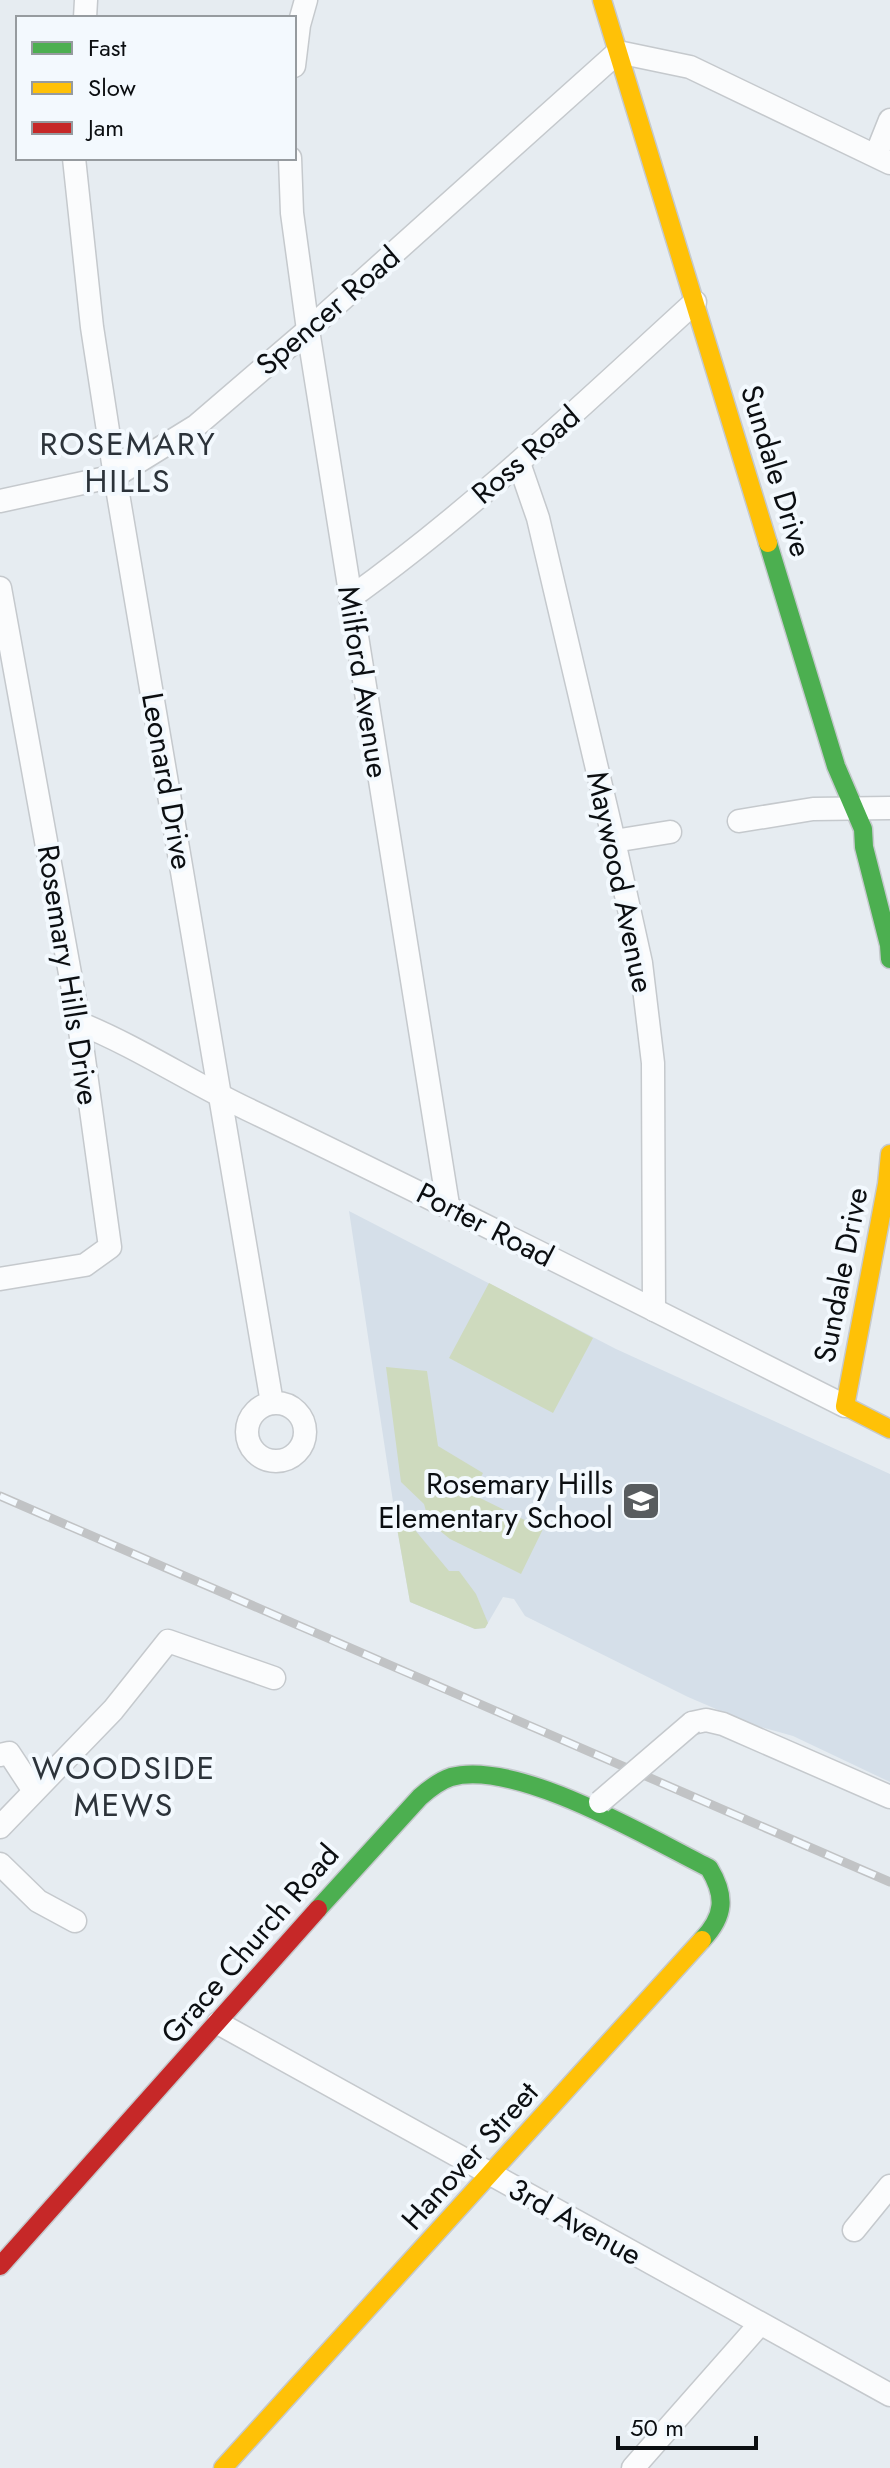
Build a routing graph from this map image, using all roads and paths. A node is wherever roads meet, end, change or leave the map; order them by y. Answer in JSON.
{"nodes":[{"id":1,"x":306,"y":0,"type":"edge"},
{"id":2,"x":602,"y":0,"type":"edge"},
{"id":3,"x":296,"y":50,"type":"edge"},
{"id":4,"x":618,"y":52,"type":"junction"},
{"id":5,"x":890,"y":120,"type":"edge"},
{"id":6,"x":883,"y":159,"type":"edge"},
{"id":7,"x":74,"y":160,"type":"edge"},
{"id":8,"x":290,"y":160,"type":"edge"},
{"id":9,"x":695,"y":302,"type":"junction"},
{"id":10,"x":308,"y":330,"type":"junction"},
{"id":11,"x":519,"y":463,"type":"junction"},
{"id":12,"x":115,"y":476,"type":"junction"},
{"id":13,"x":0,"y":501,"type":"edge"},
{"id":14,"x":0,"y":588,"type":"edge"},
{"id":15,"x":350,"y":598,"type":"junction"},
{"id":16,"x":855,"y":808,"type":"junction"},
{"id":17,"x":890,"y":808,"type":"edge"},
{"id":18,"x":739,"y":821,"type":"dead end"},
{"id":19,"x":670,"y":832,"type":"dead end"},
{"id":20,"x":614,"y":841,"type":"junction"},
{"id":21,"x":890,"y":959,"type":"edge"},
{"id":22,"x":79,"y":1023,"type":"junction"},
{"id":23,"x":221,"y":1096,"type":"junction"},
{"id":24,"x":890,"y":1154,"type":"edge"},
{"id":25,"x":448,"y":1205,"type":"junction"},
{"id":26,"x":0,"y":1279,"type":"edge"},
{"id":27,"x":654,"y":1310,"type":"junction"},
{"id":28,"x":272,"y":1403,"type":"dead end"},
{"id":29,"x":845,"y":1406,"type":"junction"},
{"id":30,"x":890,"y":1429,"type":"edge"},
{"id":31,"x":274,"y":1678,"type":"dead end"},
{"id":32,"x":0,"y":1755,"type":"edge"},
{"id":33,"x":34,"y":1791,"type":"junction"},
{"id":34,"x":890,"y":1797,"type":"edge"},
{"id":35,"x":595,"y":1806,"type":"junction"},
{"id":36,"x":0,"y":1827,"type":"edge"},
{"id":37,"x":0,"y":1864,"type":"edge"},
{"id":38,"x":709,"y":1868,"type":"joint"},
{"id":39,"x":75,"y":1921,"type":"dead end"},
{"id":40,"x":218,"y":2023,"type":"junction"},
{"id":41,"x":490,"y":2175,"type":"junction"},
{"id":42,"x":890,"y":2186,"type":"edge"},
{"id":43,"x":854,"y":2230,"type":"dead end"},
{"id":44,"x":0,"y":2266,"type":"edge"},
{"id":45,"x":760,"y":2324,"type":"junction"},
{"id":46,"x":890,"y":2395,"type":"edge"},
{"id":47,"x":223,"y":2468,"type":"edge"},
{"id":48,"x":633,"y":2468,"type":"edge"}],
"edges":[{"from":1,"to":3,"type":"street"},
{"from":2,"to":4,"type":"street","name":"Sundale Drive"},
{"from":4,"to":6,"type":"street"},
{"from":4,"to":9,"type":"street","name":"Sundale Drive"},
{"from":4,"to":10,"type":"street","name":"Spencer Road"},
{"from":5,"to":6,"type":"street"},
{"from":7,"to":12,"type":"street","name":"Leonard Drive"},
{"from":8,"to":10,"type":"street","name":"Milford Avenue"},
{"from":9,"to":11,"type":"street","name":"Ross Road"},
{"from":9,"to":16,"type":"street","name":"Sundale Drive"},
{"from":10,"to":12,"type":"street","name":"Spencer Road"},
{"from":10,"to":15,"type":"street","name":"Milford Avenue"},
{"from":11,"to":15,"type":"street","name":"Ross Road"},
{"from":11,"to":20,"type":"street","name":"Maywood Avenue"},
{"from":12,"to":13,"type":"street","name":"Spencer Road"},
{"from":12,"to":23,"type":"street","name":"Leonard Drive"},
{"from":14,"to":22,"type":"street","name":"Rosemary Hills Drive"},
{"from":15,"to":25,"type":"street","name":"Milford Avenue"},
{"from":16,"to":17,"type":"street"},
{"from":16,"to":18,"type":"street"},
{"from":16,"to":21,"type":"street","name":"Sundale Drive"},
{"from":19,"to":20,"type":"street"},
{"from":20,"to":27,"type":"street","name":"Maywood Avenue"},
{"from":22,"to":23,"type":"street","name":"Porter Road"},
{"from":22,"to":26,"type":"street","name":"Rosemary Hills Drive"},
{"from":23,"to":25,"type":"street","name":"Porter Road"},
{"from":23,"to":28,"type":"street","name":"Leonard Drive"},
{"from":24,"to":29,"type":"street","name":"Sundale Drive"},
{"from":25,"to":27,"type":"street","name":"Porter Road"},
{"from":27,"to":29,"type":"street","name":"Porter Road"},
{"from":29,"to":30,"type":"street","name":"Porter Road"},
{"from":31,"to":33,"type":"street"},
{"from":32,"to":33,"type":"street"},
{"from":33,"to":36,"type":"street"},
{"from":34,"to":35,"type":"street","bridge":true},
{"from":35,"to":38,"type":"street","name":"Grace Church Road"},
{"from":35,"to":40,"type":"street","name":"Grace Church Road"},
{"from":37,"to":39,"type":"street"},
{"from":38,"to":41,"type":"street","name":"Hanover Street"},
{"from":40,"to":41,"type":"street","name":"3rd Avenue"},
{"from":40,"to":44,"type":"street","name":"Grace Church Road"},
{"from":41,"to":45,"type":"street","name":"3rd Avenue"},
{"from":41,"to":47,"type":"street","name":"Hanover Street"},
{"from":42,"to":43,"type":"street"},
{"from":45,"to":46,"type":"street","name":"3rd Avenue"},
{"from":45,"to":48,"type":"street"}]}
